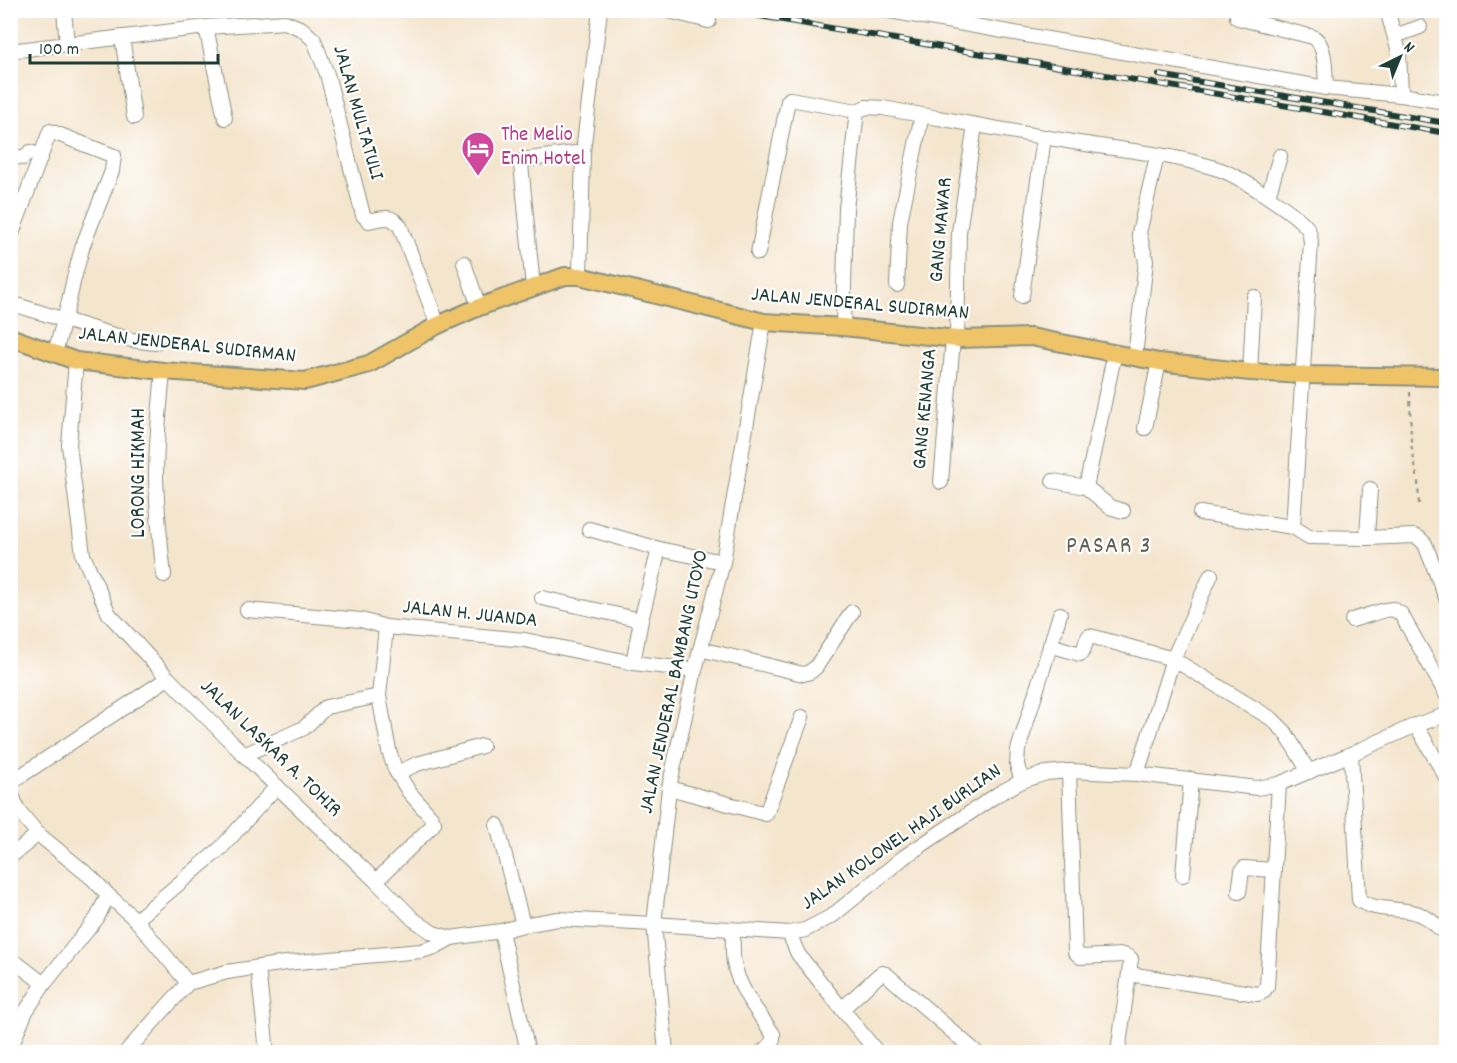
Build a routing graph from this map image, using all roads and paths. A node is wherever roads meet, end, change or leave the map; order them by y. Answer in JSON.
{"nodes":[{"id":1,"x":64,"y":10,"type":"edge"},
{"id":2,"x":600,"y":10,"type":"edge"},
{"id":3,"x":665,"y":10,"type":"edge"},
{"id":4,"x":884,"y":10,"type":"edge"},
{"id":5,"x":1238,"y":10,"type":"edge"},
{"id":6,"x":1387,"y":10,"type":"edge"},
{"id":7,"x":709,"y":21,"type":"dead end"},
{"id":8,"x":206,"y":27,"type":"junction"},
{"id":9,"x":1420,"y":27,"type":"dead end"},
{"id":10,"x":1395,"y":36,"type":"junction"},
{"id":11,"x":122,"y":37,"type":"junction"},
{"id":12,"x":67,"y":44,"type":"junction"},
{"id":13,"x":10,"y":51,"type":"edge"},
{"id":14,"x":1326,"y":88,"type":"junction"},
{"id":15,"x":1401,"y":94,"type":"junction"},
{"id":16,"x":1446,"y":102,"type":"edge"},
{"id":17,"x":857,"y":111,"type":"junction"},
{"id":18,"x":922,"y":115,"type":"junction"},
{"id":19,"x":134,"y":117,"type":"dead end"},
{"id":20,"x":225,"y":118,"type":"dead end"},
{"id":21,"x":975,"y":125,"type":"junction"},
{"id":22,"x":1044,"y":137,"type":"junction"},
{"id":23,"x":584,"y":152,"type":"junction"},
{"id":24,"x":10,"y":154,"type":"edge"},
{"id":25,"x":41,"y":156,"type":"junction"},
{"id":26,"x":1157,"y":156,"type":"junction"},
{"id":27,"x":1280,"y":156,"type":"dead end"},
{"id":28,"x":1269,"y":196,"type":"junction"},
{"id":29,"x":10,"y":239,"type":"edge"},
{"id":30,"x":758,"y":253,"type":"dead end"},
{"id":31,"x":464,"y":263,"type":"dead end"},
{"id":32,"x":580,"y":276,"type":"junction"},
{"id":33,"x":897,"y":285,"type":"dead end"},
{"id":34,"x":533,"y":287,"type":"junction"},
{"id":35,"x":1022,"y":296,"type":"dead end"},
{"id":36,"x":1254,"y":297,"type":"dead end"},
{"id":37,"x":10,"y":303,"type":"edge"},
{"id":38,"x":479,"y":307,"type":"junction"},
{"id":39,"x":64,"y":321,"type":"junction"},
{"id":40,"x":764,"y":322,"type":"junction"},
{"id":41,"x":438,"y":325,"type":"junction"},
{"id":42,"x":843,"y":327,"type":"junction"},
{"id":43,"x":10,"y":337,"type":"edge"},
{"id":44,"x":955,"y":339,"type":"junction"},
{"id":45,"x":155,"y":343,"type":"dead end"},
{"id":46,"x":1115,"y":352,"type":"junction"},
{"id":47,"x":55,"y":353,"type":"junction"},
{"id":48,"x":1135,"y":356,"type":"junction"},
{"id":49,"x":76,"y":361,"type":"junction"},
{"id":50,"x":1159,"y":362,"type":"junction"},
{"id":51,"x":163,"y":371,"type":"junction"},
{"id":52,"x":1250,"y":372,"type":"junction"},
{"id":53,"x":1303,"y":375,"type":"junction"},
{"id":54,"x":1410,"y":377,"type":"junction"},
{"id":55,"x":1446,"y":377,"type":"edge"},
{"id":56,"x":1145,"y":428,"type":"dead end"},
{"id":57,"x":1053,"y":481,"type":"dead end"},
{"id":58,"x":941,"y":482,"type":"dead end"},
{"id":59,"x":1086,"y":487,"type":"junction"},
{"id":60,"x":1370,"y":489,"type":"dead end"},
{"id":61,"x":1419,"y":505,"type":"dead end"},
{"id":62,"x":1123,"y":511,"type":"dead end"},
{"id":63,"x":1200,"y":513,"type":"dead end"},
{"id":64,"x":1293,"y":527,"type":"junction"},
{"id":65,"x":589,"y":529,"type":"dead end"},
{"id":66,"x":1367,"y":538,"type":"junction"},
{"id":67,"x":659,"y":549,"type":"junction"},
{"id":68,"x":723,"y":562,"type":"junction"},
{"id":69,"x":164,"y":575,"type":"dead end"},
{"id":70,"x":1211,"y":575,"type":"dead end"},
{"id":71,"x":542,"y":598,"type":"dead end"},
{"id":72,"x":1446,"y":598,"type":"edge"},
{"id":73,"x":247,"y":610,"type":"dead end"},
{"id":74,"x":852,"y":612,"type":"dead end"},
{"id":75,"x":1060,"y":614,"type":"dead end"},
{"id":76,"x":641,"y":620,"type":"junction"},
{"id":77,"x":1352,"y":620,"type":"dead end"},
{"id":78,"x":386,"y":627,"type":"junction"},
{"id":79,"x":1050,"y":645,"type":"junction"},
{"id":80,"x":700,"y":649,"type":"junction"},
{"id":81,"x":1173,"y":659,"type":"junction"},
{"id":82,"x":633,"y":663,"type":"junction"},
{"id":83,"x":695,"y":670,"type":"junction"},
{"id":84,"x":168,"y":678,"type":"junction"},
{"id":85,"x":1446,"y":694,"type":"edge"},
{"id":86,"x":379,"y":696,"type":"junction"},
{"id":87,"x":1446,"y":715,"type":"edge"},
{"id":88,"x":802,"y":717,"type":"dead end"},
{"id":89,"x":1416,"y":725,"type":"junction"},
{"id":90,"x":482,"y":746,"type":"dead end"},
{"id":91,"x":1351,"y":754,"type":"junction"},
{"id":92,"x":244,"y":755,"type":"junction"},
{"id":93,"x":1069,"y":771,"type":"junction"},
{"id":94,"x":1309,"y":772,"type":"junction"},
{"id":95,"x":397,"y":773,"type":"junction"},
{"id":96,"x":1137,"y":774,"type":"junction"},
{"id":97,"x":1446,"y":777,"type":"edge"},
{"id":98,"x":1191,"y":779,"type":"junction"},
{"id":99,"x":1022,"y":781,"type":"junction"},
{"id":100,"x":10,"y":783,"type":"edge"},
{"id":101,"x":1279,"y":783,"type":"junction"},
{"id":102,"x":277,"y":786,"type":"junction"},
{"id":103,"x":669,"y":788,"type":"junction"},
{"id":104,"x":10,"y":790,"type":"edge"},
{"id":105,"x":497,"y":825,"type":"dead end"},
{"id":106,"x":38,"y":834,"type":"junction"},
{"id":107,"x":10,"y":857,"type":"edge"},
{"id":108,"x":1274,"y":870,"type":"junction"},
{"id":109,"x":1184,"y":875,"type":"dead end"},
{"id":110,"x":376,"y":881,"type":"junction"},
{"id":111,"x":1239,"y":892,"type":"dead end"},
{"id":112,"x":108,"y":895,"type":"junction"},
{"id":113,"x":136,"y":920,"type":"junction"},
{"id":114,"x":654,"y":924,"type":"junction"},
{"id":115,"x":523,"y":925,"type":"junction"},
{"id":116,"x":733,"y":930,"type":"junction"},
{"id":117,"x":501,"y":931,"type":"junction"},
{"id":118,"x":789,"y":933,"type":"junction"},
{"id":119,"x":1446,"y":934,"type":"edge"},
{"id":120,"x":451,"y":938,"type":"junction"},
{"id":121,"x":18,"y":964,"type":"dead end"},
{"id":122,"x":258,"y":968,"type":"junction"},
{"id":123,"x":1129,"y":974,"type":"junction"},
{"id":124,"x":188,"y":983,"type":"junction"},
{"id":125,"x":44,"y":984,"type":"junction"},
{"id":126,"x":842,"y":1009,"type":"junction"},
{"id":127,"x":10,"y":1049,"type":"edge"},
{"id":128,"x":126,"y":1053,"type":"edge"},
{"id":129,"x":267,"y":1053,"type":"edge"},
{"id":130,"x":528,"y":1053,"type":"edge"},
{"id":131,"x":666,"y":1053,"type":"edge"},
{"id":132,"x":762,"y":1053,"type":"edge"},
{"id":133,"x":877,"y":1053,"type":"edge"},
{"id":134,"x":976,"y":1053,"type":"edge"},
{"id":135,"x":1118,"y":1053,"type":"edge"}],
"edges":[{"from":1,"to":12,"type":"street"},
{"from":2,"to":23,"type":"street"},
{"from":3,"to":7,"type":"street"},
{"from":4,"to":14,"type":"street"},
{"from":5,"to":14,"type":"street"},
{"from":6,"to":10,"type":"street"},
{"from":8,"to":11,"type":"street","name":"JALAN MULTATULI"},
{"from":8,"to":20,"type":"street"},
{"from":8,"to":41,"type":"street","name":"JALAN MULTATULI"},
{"from":9,"to":10,"type":"street"},
{"from":10,"to":15,"type":"street"},
{"from":11,"to":12,"type":"street","name":"JALAN MULTATULI"},
{"from":11,"to":19,"type":"street"},
{"from":12,"to":13,"type":"street","name":"JALAN MULTATULI"},
{"from":14,"to":15,"type":"street"},
{"from":15,"to":16,"type":"street"},
{"from":17,"to":18,"type":"street"},
{"from":17,"to":30,"type":"street"},
{"from":17,"to":42,"type":"street"},
{"from":18,"to":21,"type":"street"},
{"from":18,"to":33,"type":"street"},
{"from":21,"to":22,"type":"street"},
{"from":21,"to":44,"type":"street","name":"GANG MAWAR"},
{"from":22,"to":26,"type":"street"},
{"from":22,"to":35,"type":"street"},
{"from":23,"to":32,"type":"street"},
{"from":23,"to":34,"type":"street"},
{"from":24,"to":25,"type":"street"},
{"from":25,"to":29,"type":"street"},
{"from":25,"to":39,"type":"street"},
{"from":26,"to":28,"type":"street"},
{"from":26,"to":48,"type":"street"},
{"from":27,"to":28,"type":"street"},
{"from":28,"to":53,"type":"street"},
{"from":31,"to":38,"type":"street"},
{"from":32,"to":34,"type":"main road","name":"JALAN JENDERAL SUDIRMAN"},
{"from":32,"to":40,"type":"main road","name":"JALAN JENDERAL SUDIRMAN"},
{"from":34,"to":38,"type":"main road","name":"JALAN JENDERAL SUDIRMAN"},
{"from":36,"to":52,"type":"street"},
{"from":37,"to":39,"type":"street"},
{"from":38,"to":41,"type":"main road","name":"JALAN JENDERAL SUDIRMAN"},
{"from":39,"to":45,"type":"street"},
{"from":39,"to":47,"type":"street"},
{"from":40,"to":42,"type":"main road","name":"JALAN JENDERAL SUDIRMAN"},
{"from":40,"to":68,"type":"street","name":"JALAN JENDERAL BAMBANG UTOYO"},
{"from":41,"to":51,"type":"main road","name":"JALAN JENDERAL SUDIRMAN"},
{"from":42,"to":44,"type":"main road","name":"JALAN JENDERAL SUDIRMAN"},
{"from":43,"to":47,"type":"main road","name":"JALAN JENDERAL SUDIRMAN"},
{"from":44,"to":46,"type":"main road","name":"JALAN JENDERAL SUDIRMAN"},
{"from":44,"to":58,"type":"street","name":"GANG KENANGA"},
{"from":46,"to":48,"type":"main road","name":"JALAN JENDERAL SUDIRMAN"},
{"from":46,"to":59,"type":"street"},
{"from":47,"to":49,"type":"main road","name":"JALAN JENDERAL SUDIRMAN"},
{"from":48,"to":50,"type":"main road","name":"JALAN JENDERAL SUDIRMAN"},
{"from":49,"to":51,"type":"main road","name":"JALAN JENDERAL SUDIRMAN"},
{"from":49,"to":84,"type":"street","name":"JALAN LASKAR A. TOHIR"},
{"from":50,"to":52,"type":"main road","name":"JALAN JENDERAL SUDIRMAN"},
{"from":50,"to":56,"type":"street"},
{"from":51,"to":69,"type":"street","name":"LORONG HIKMAH"},
{"from":52,"to":53,"type":"main road","name":"JALAN JENDERAL SUDIRMAN"},
{"from":53,"to":54,"type":"main road","name":"JALAN JENDERAL SUDIRMAN"},
{"from":53,"to":64,"type":"street"},
{"from":54,"to":55,"type":"main road","name":"JALAN JENDERAL SUDIRMAN"},
{"from":54,"to":61,"type":"path"},
{"from":57,"to":59,"type":"street"},
{"from":59,"to":62,"type":"street"},
{"from":60,"to":66,"type":"street"},
{"from":63,"to":64,"type":"street"},
{"from":64,"to":66,"type":"street"},
{"from":65,"to":67,"type":"street"},
{"from":66,"to":72,"type":"street"},
{"from":67,"to":68,"type":"street"},
{"from":67,"to":76,"type":"street"},
{"from":68,"to":80,"type":"street","name":"JALAN JENDERAL BAMBANG UTOYO"},
{"from":70,"to":81,"type":"street"},
{"from":71,"to":76,"type":"street"},
{"from":73,"to":78,"type":"street"},
{"from":74,"to":80,"type":"street"},
{"from":75,"to":79,"type":"street"},
{"from":76,"to":82,"type":"street"},
{"from":77,"to":85,"type":"street"},
{"from":78,"to":82,"type":"street","name":"JALAN H. JUANDA"},
{"from":78,"to":86,"type":"street","name":"JALAN H. JUANDA"},
{"from":79,"to":81,"type":"street"},
{"from":79,"to":99,"type":"street"},
{"from":80,"to":83,"type":"street","name":"JALAN JENDERAL BAMBANG UTOYO"},
{"from":81,"to":94,"type":"street"},
{"from":81,"to":96,"type":"street"},
{"from":82,"to":83,"type":"street","name":"JALAN H. JUANDA"},
{"from":83,"to":103,"type":"street","name":"JALAN JENDERAL BAMBANG UTOYO"},
{"from":84,"to":92,"type":"street","name":"JALAN LASKAR A. TOHIR"},
{"from":84,"to":100,"type":"street"},
{"from":86,"to":92,"type":"street"},
{"from":86,"to":95,"type":"street","name":"JALAN H. JUANDA"},
{"from":87,"to":89,"type":"street","name":"JALAN KOLONEL HAJI BURLIAN"},
{"from":88,"to":103,"type":"street"},
{"from":89,"to":91,"type":"street","name":"JALAN KOLONEL HAJI BURLIAN"},
{"from":89,"to":97,"type":"street"},
{"from":90,"to":95,"type":"street"},
{"from":91,"to":94,"type":"street","name":"JALAN KOLONEL HAJI BURLIAN"},
{"from":91,"to":119,"type":"street"},
{"from":92,"to":102,"type":"street","name":"JALAN LASKAR A. TOHIR"},
{"from":93,"to":96,"type":"street","name":"JALAN KOLONEL HAJI BURLIAN"},
{"from":93,"to":99,"type":"street","name":"JALAN KOLONEL HAJI BURLIAN"},
{"from":93,"to":123,"type":"street"},
{"from":94,"to":101,"type":"street","name":"JALAN KOLONEL HAJI BURLIAN"},
{"from":95,"to":110,"type":"street","name":"JALAN H. JUANDA"},
{"from":96,"to":98,"type":"street","name":"JALAN KOLONEL HAJI BURLIAN"},
{"from":98,"to":101,"type":"street","name":"JALAN KOLONEL HAJI BURLIAN"},
{"from":98,"to":109,"type":"street"},
{"from":99,"to":118,"type":"street","name":"JALAN KOLONEL HAJI BURLIAN"},
{"from":101,"to":108,"type":"street"},
{"from":102,"to":110,"type":"street","name":"JALAN LASKAR A. TOHIR"},
{"from":102,"to":113,"type":"street"},
{"from":103,"to":114,"type":"street","name":"JALAN JENDERAL BAMBANG UTOYO"},
{"from":104,"to":106,"type":"street"},
{"from":105,"to":115,"type":"street"},
{"from":106,"to":107,"type":"street"},
{"from":106,"to":112,"type":"street"},
{"from":108,"to":111,"type":"street"},
{"from":108,"to":123,"type":"street"},
{"from":110,"to":120,"type":"street","name":"JALAN LASKAR A. TOHIR"},
{"from":112,"to":113,"type":"street"},
{"from":112,"to":125,"type":"street"},
{"from":113,"to":124,"type":"street"},
{"from":114,"to":115,"type":"street"},
{"from":114,"to":116,"type":"street","name":"JALAN KOLONEL HAJI BURLIAN"},
{"from":114,"to":131,"type":"street","name":"JALAN JENDERAL BAMBANG UTOYO"},
{"from":115,"to":117,"type":"street"},
{"from":116,"to":118,"type":"street","name":"JALAN KOLONEL HAJI BURLIAN"},
{"from":116,"to":132,"type":"street"},
{"from":117,"to":120,"type":"street"},
{"from":117,"to":130,"type":"street"},
{"from":118,"to":126,"type":"street"},
{"from":120,"to":122,"type":"street"},
{"from":121,"to":125,"type":"street"},
{"from":122,"to":124,"type":"street"},
{"from":122,"to":129,"type":"street"},
{"from":123,"to":135,"type":"street"},
{"from":124,"to":128,"type":"street"},
{"from":125,"to":127,"type":"street"},
{"from":126,"to":133,"type":"street"},
{"from":126,"to":134,"type":"street"}]}
